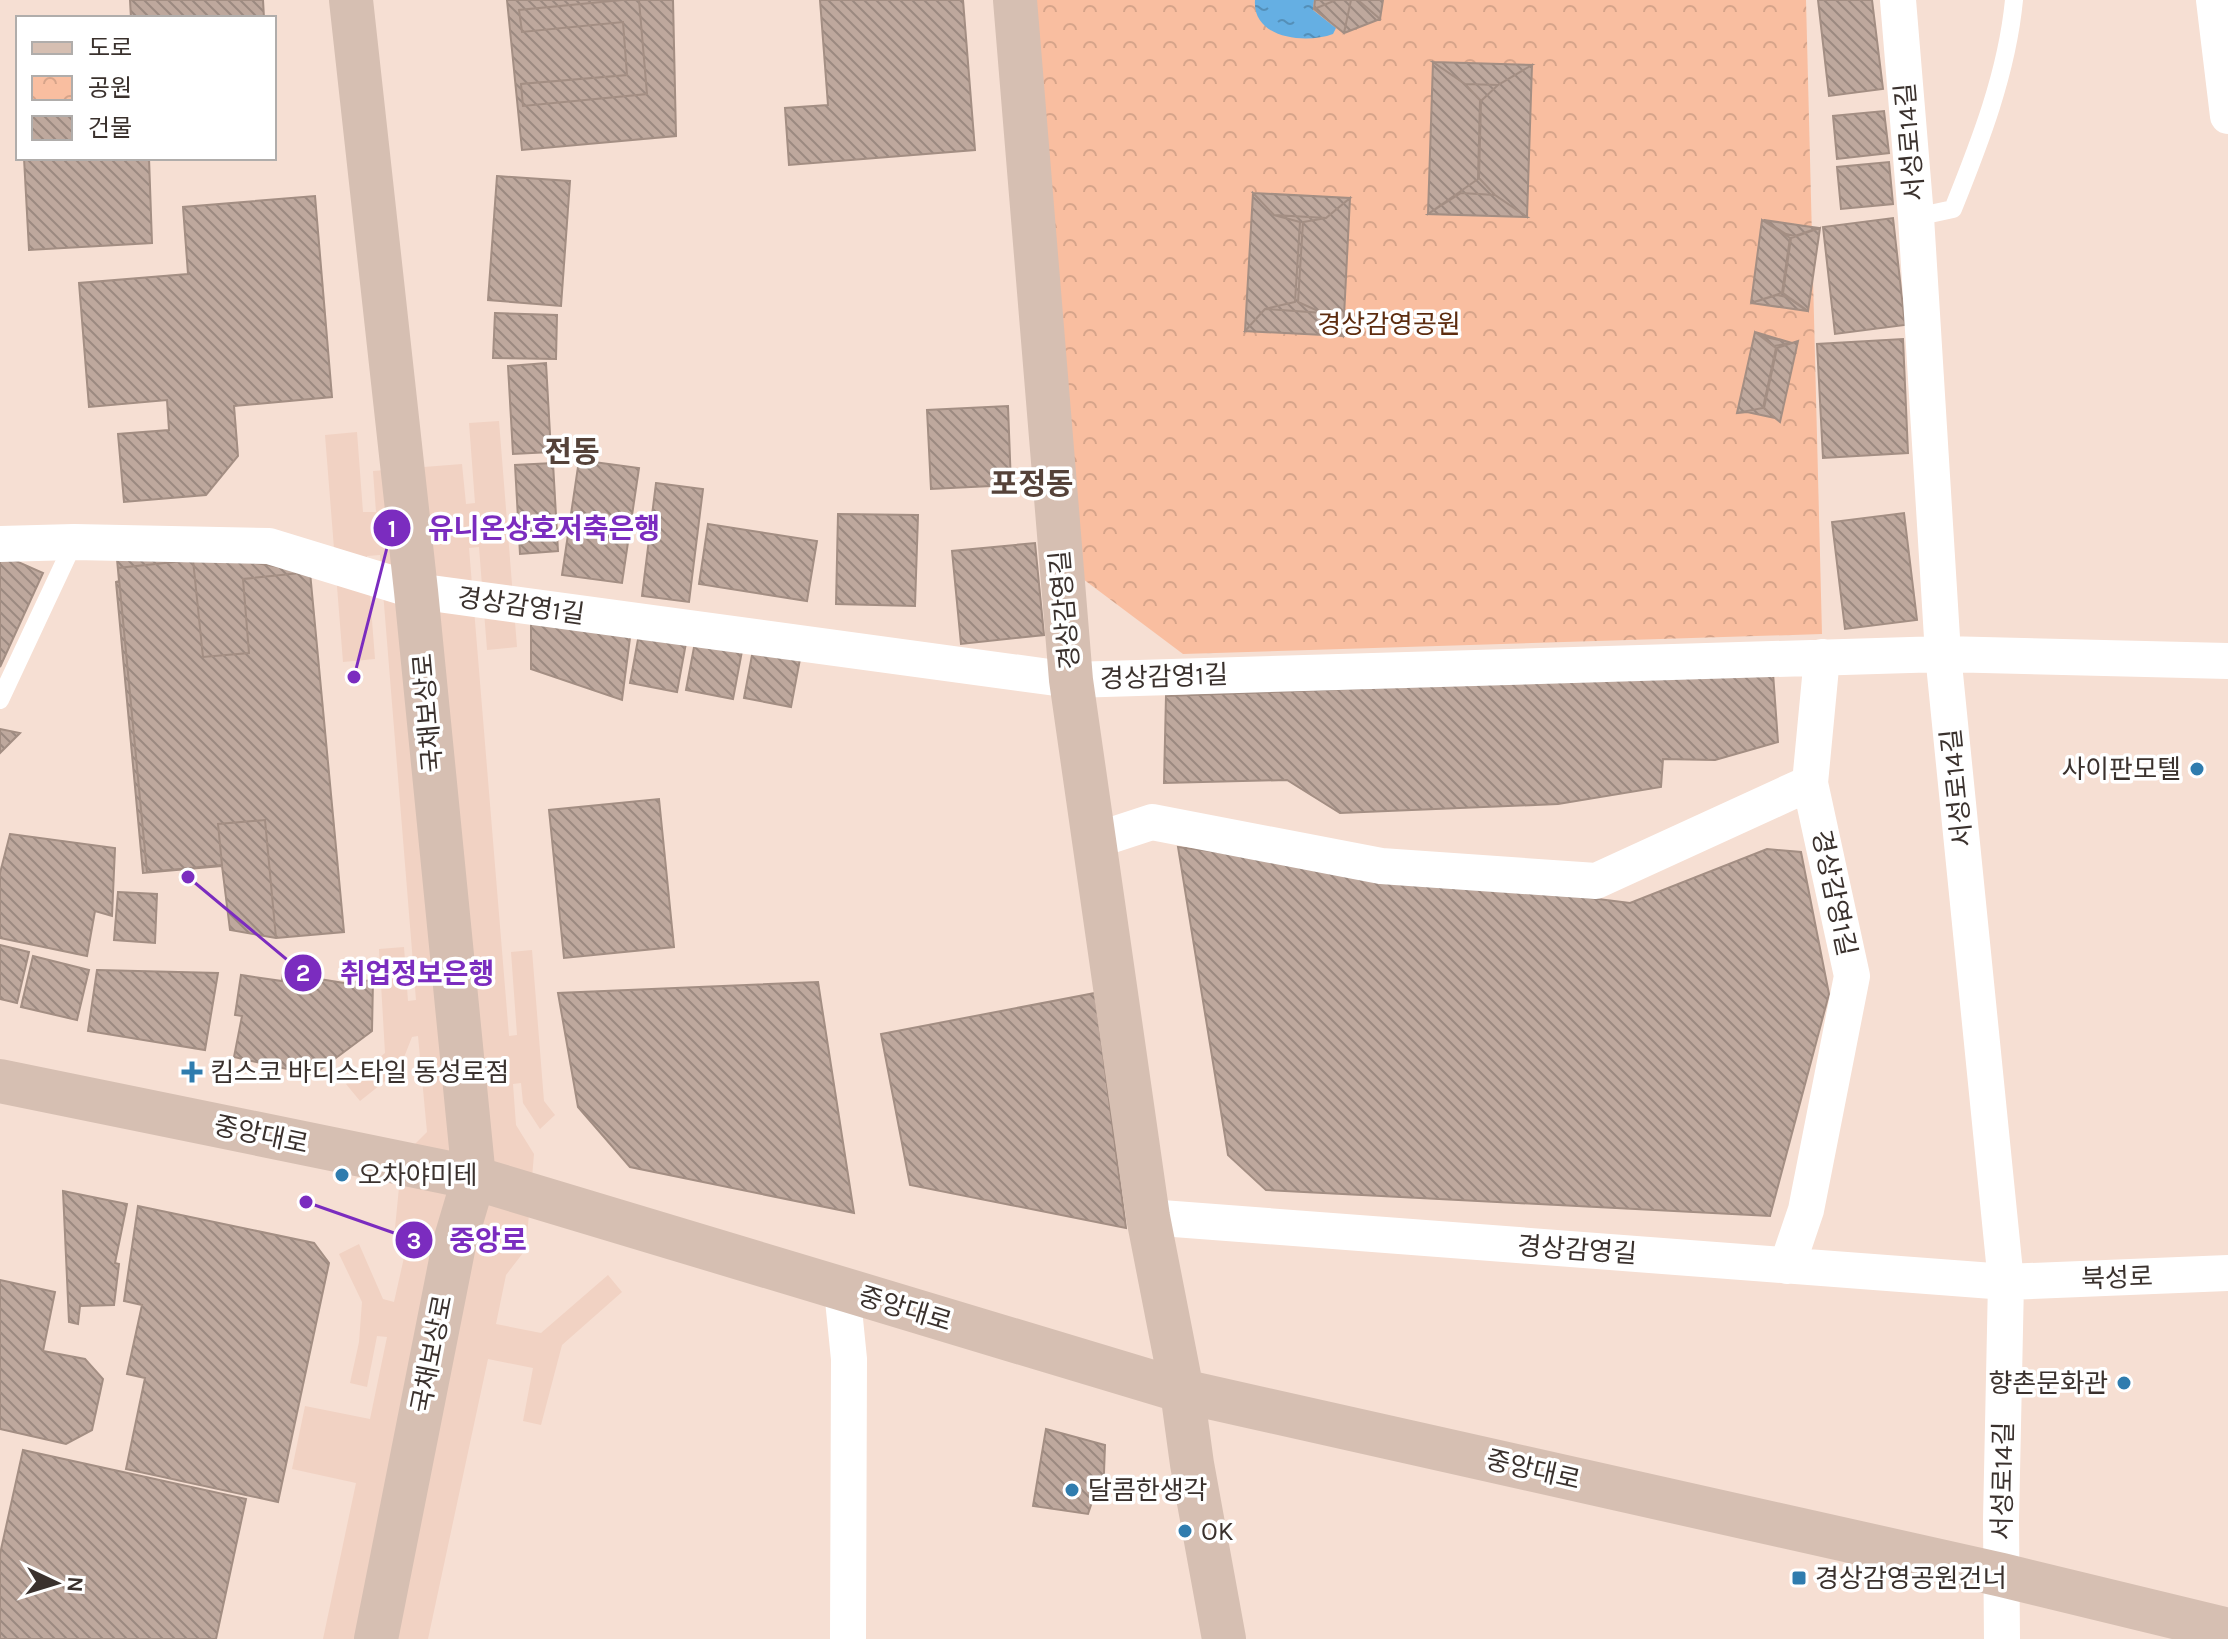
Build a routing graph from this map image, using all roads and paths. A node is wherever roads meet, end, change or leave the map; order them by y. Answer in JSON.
{"nodes":[{"id":1,"x":351,"y":0,"type":"edge"},
{"id":2,"x":1015,"y":0,"type":"edge"},
{"id":3,"x":1898,"y":0,"type":"edge"},
{"id":4,"x":2014,"y":0,"type":"edge"},
{"id":5,"x":2214,"y":0,"type":"edge"},
{"id":6,"x":2228,"y":116,"type":"edge"},
{"id":7,"x":1916,"y":217,"type":"junction"},
{"id":8,"x":74,"y":542,"type":"junction"},
{"id":9,"x":0,"y":544,"type":"edge"},
{"id":10,"x":416,"y":591,"type":"junction"},
{"id":11,"x":1943,"y":654,"type":"junction"},
{"id":12,"x":1822,"y":657,"type":"junction"},
{"id":13,"x":2228,"y":661,"type":"edge"},
{"id":14,"x":1071,"y":680,"type":"junction"},
{"id":15,"x":0,"y":700,"type":"edge"},
{"id":16,"x":1810,"y":783,"type":"junction"},
{"id":17,"x":1094,"y":841,"type":"junction"},
{"id":18,"x":0,"y":1081,"type":"edge"},
{"id":19,"x":474,"y":1178,"type":"junction"},
{"id":20,"x":1148,"y":1217,"type":"junction"},
{"id":21,"x":1787,"y":1266,"type":"junction"},
{"id":22,"x":2228,"y":1273,"type":"edge"},
{"id":23,"x":2006,"y":1282,"type":"junction"},
{"id":24,"x":842,"y":1290,"type":"junction"},
{"id":25,"x":1182,"y":1391,"type":"junction"},
{"id":26,"x":2002,"y":1575,"type":"junction"},
{"id":27,"x":2228,"y":1630,"type":"edge"},
{"id":28,"x":376,"y":1639,"type":"edge"},
{"id":29,"x":848,"y":1639,"type":"edge"},
{"id":30,"x":1224,"y":1639,"type":"edge"},
{"id":31,"x":2002,"y":1639,"type":"edge"}],
"edges":[{"from":1,"to":10,"type":"main road","name":"국채보상로"},
{"from":2,"to":14,"type":"main road","name":"경상감영길"},
{"from":3,"to":7,"type":"street","name":"서성로14길"},
{"from":4,"to":7,"type":"lane"},
{"from":5,"to":6,"type":"street"},
{"from":7,"to":11,"type":"street","name":"서성로14길"},
{"from":8,"to":9,"type":"street"},
{"from":8,"to":10,"type":"street"},
{"from":8,"to":15,"type":"lane"},
{"from":10,"to":14,"type":"street","name":"경상감영1길"},
{"from":10,"to":19,"type":"main road","name":"국채보상로"},
{"from":11,"to":12,"type":"street","name":"경상감영1길"},
{"from":11,"to":13,"type":"street","name":"경상감영1길"},
{"from":11,"to":23,"type":"street","name":"서성로14길"},
{"from":12,"to":14,"type":"street","name":"경상감영1길"},
{"from":12,"to":16,"type":"street","name":"경상감영1길"},
{"from":14,"to":17,"type":"main road","name":"경상감영길"},
{"from":16,"to":17,"type":"street"},
{"from":16,"to":21,"type":"street","name":"경상감영1길"},
{"from":17,"to":20,"type":"main road","name":"경상감영길"},
{"from":18,"to":19,"type":"main road","name":"중앙대로"},
{"from":19,"to":24,"type":"main road","name":"중앙대로"},
{"from":19,"to":28,"type":"main road","name":"국채보상로"},
{"from":20,"to":21,"type":"street","name":"경상감영길"},
{"from":20,"to":25,"type":"main road","name":"경상감영길"},
{"from":21,"to":23,"type":"street","name":"경상감영길"},
{"from":22,"to":23,"type":"street","name":"북성로"},
{"from":23,"to":26,"type":"street","name":"서성로14길"},
{"from":24,"to":25,"type":"main road","name":"중앙대로"},
{"from":24,"to":29,"type":"street","name":"중앙대로"},
{"from":25,"to":26,"type":"main road","name":"중앙대로"},
{"from":25,"to":30,"type":"main road","name":"경상감영길"},
{"from":26,"to":27,"type":"main road","name":"중앙대로"},
{"from":26,"to":31,"type":"street","name":"서성로14길"}]}
